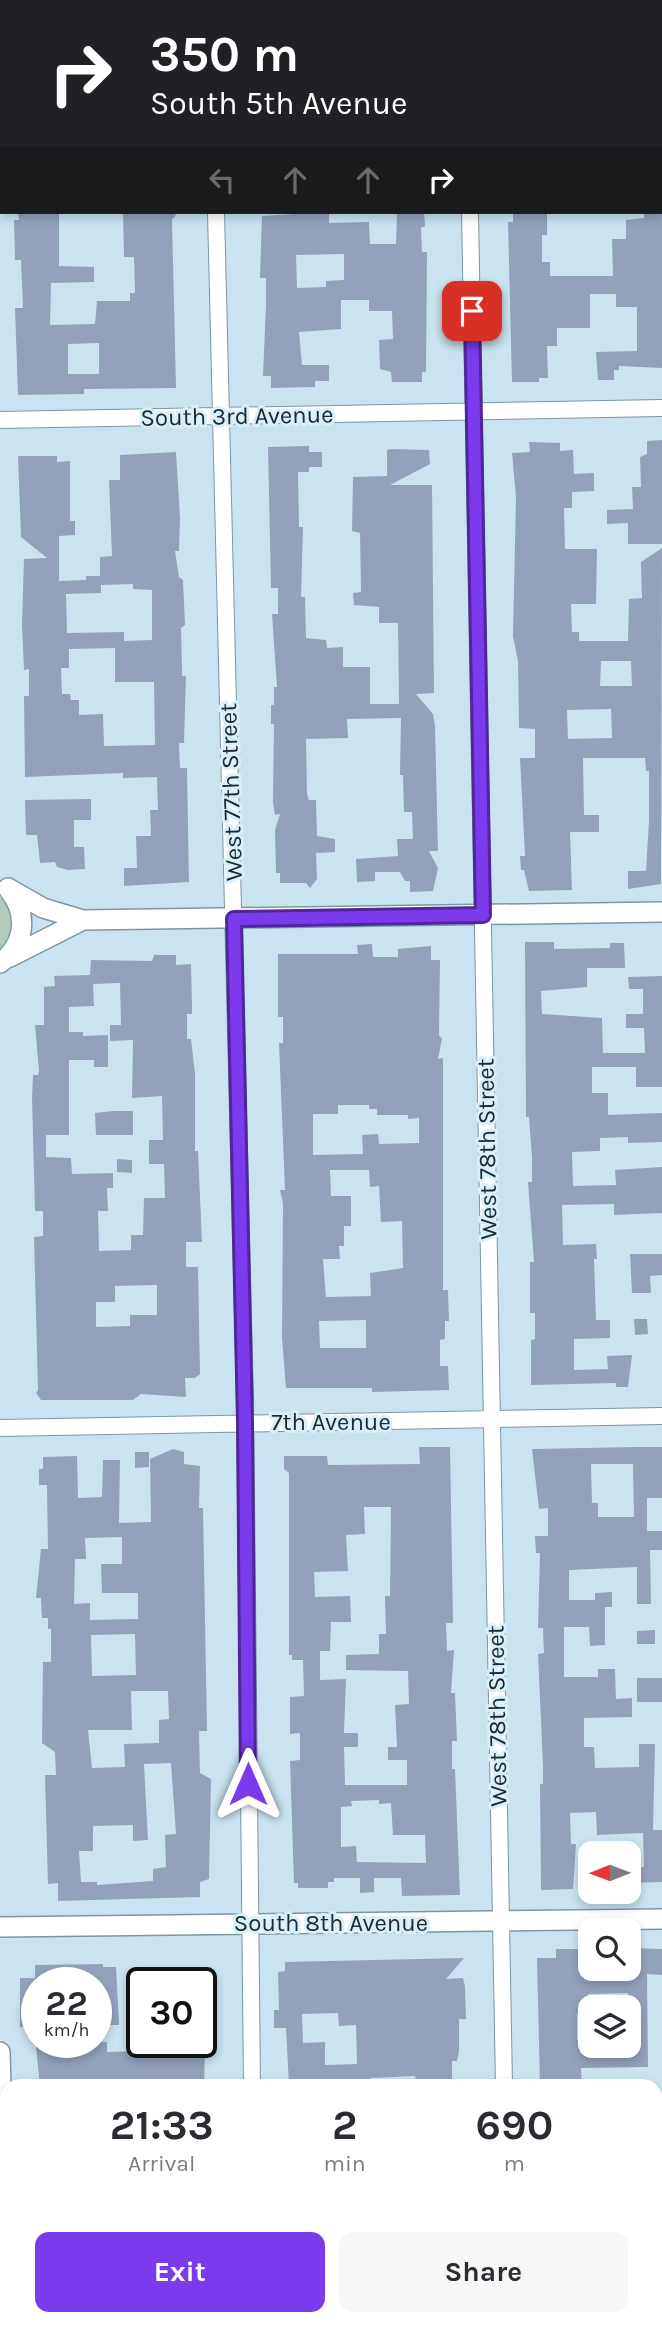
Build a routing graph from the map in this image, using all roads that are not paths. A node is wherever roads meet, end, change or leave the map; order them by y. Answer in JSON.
{"nodes":[{"id":1,"x":216,"y":214,"type":"edge"},
{"id":2,"x":470,"y":214,"type":"edge"},
{"id":3,"x":662,"y":408,"type":"edge"},
{"id":4,"x":474,"y":411,"type":"junction"},
{"id":5,"x":220,"y":416,"type":"junction"},
{"id":6,"x":0,"y":420,"type":"edge"},
{"id":7,"x":3,"y":883,"type":"edge"},
{"id":8,"x":662,"y":912,"type":"edge"},
{"id":9,"x":483,"y":915,"type":"junction"},
{"id":10,"x":234,"y":919,"type":"junction"},
{"id":11,"x":83,"y":920,"type":"junction"},
{"id":12,"x":1,"y":963,"type":"edge"},
{"id":13,"x":662,"y":1416,"type":"edge"},
{"id":14,"x":492,"y":1420,"type":"junction"},
{"id":15,"x":245,"y":1422,"type":"junction"},
{"id":16,"x":0,"y":1428,"type":"edge"},
{"id":17,"x":662,"y":1919,"type":"edge"},
{"id":18,"x":501,"y":1922,"type":"junction"},
{"id":19,"x":248,"y":1923,"type":"junction"},
{"id":20,"x":0,"y":1927,"type":"edge"},
{"id":21,"x":0,"y":2052,"type":"edge"},
{"id":22,"x":1,"y":2079,"type":"edge"},
{"id":23,"x":252,"y":2079,"type":"edge"},
{"id":24,"x":504,"y":2079,"type":"edge"}],
"edges":[{"from":1,"to":5,"type":"street","name":"West 77th Street"},
{"from":2,"to":4,"type":"street","name":"West 78th Street"},
{"from":3,"to":4,"type":"street","name":"South 3rd Avenue"},
{"from":4,"to":5,"type":"street","name":"South 3rd Avenue"},
{"from":4,"to":9,"type":"street","name":"West 78th Street"},
{"from":5,"to":6,"type":"street","name":"South 3rd Avenue"},
{"from":5,"to":10,"type":"street","name":"West 77th Street"},
{"from":7,"to":11,"type":"street"},
{"from":7,"to":12,"type":"street"},
{"from":8,"to":9,"type":"street"},
{"from":9,"to":10,"type":"street"},
{"from":9,"to":14,"type":"street","name":"West 78th Street"},
{"from":10,"to":11,"type":"street"},
{"from":10,"to":15,"type":"street","name":"West 77th Street"},
{"from":11,"to":12,"type":"street"},
{"from":13,"to":14,"type":"street","name":"7th Avenue"},
{"from":14,"to":15,"type":"street","name":"7th Avenue"},
{"from":14,"to":18,"type":"street","name":"West 78th Street"},
{"from":15,"to":16,"type":"street","name":"7th Avenue"},
{"from":15,"to":19,"type":"street","name":"West 77th Street"},
{"from":17,"to":18,"type":"street","name":"South 8th Avenue"},
{"from":18,"to":19,"type":"street","name":"South 8th Avenue"},
{"from":18,"to":24,"type":"street","name":"West 78th Street"},
{"from":19,"to":20,"type":"street","name":"South 8th Avenue"},
{"from":19,"to":23,"type":"street","name":"West 77th Street"},
{"from":21,"to":22,"type":"street"}]}
